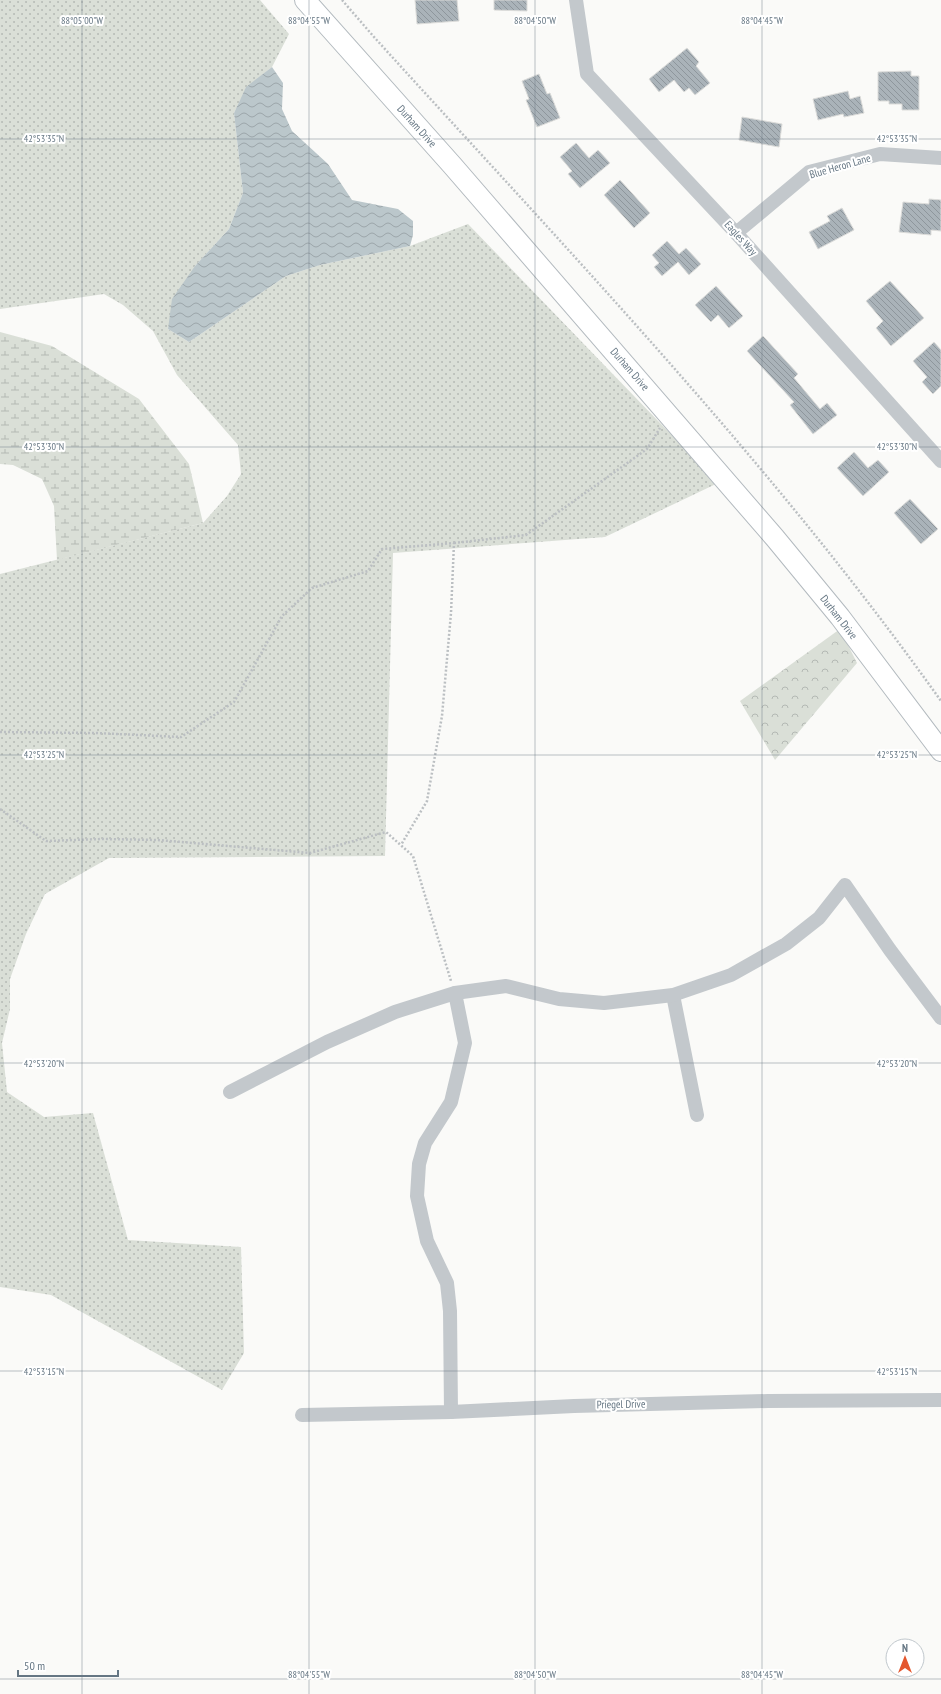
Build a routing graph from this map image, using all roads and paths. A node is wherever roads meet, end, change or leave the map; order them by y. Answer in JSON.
{"nodes":[{"id":1,"x":305,"y":0,"type":"edge"},
{"id":2,"x":342,"y":0,"type":"edge"},
{"id":3,"x":576,"y":0,"type":"edge"},
{"id":4,"x":941,"y":158,"type":"edge"},
{"id":5,"x":736,"y":233,"type":"junction"},
{"id":6,"x":674,"y":419,"type":"junction"},
{"id":7,"x":941,"y":461,"type":"edge"},
{"id":8,"x":454,"y":543,"type":"junction"},
{"id":9,"x":941,"y":701,"type":"edge"},
{"id":10,"x":0,"y":732,"type":"edge"},
{"id":11,"x":941,"y":751,"type":"edge"},
{"id":12,"x":0,"y":809,"type":"edge"},
{"id":13,"x":401,"y":844,"type":"junction"},
{"id":14,"x":455,"y":993,"type":"junction"},
{"id":15,"x":673,"y":995,"type":"junction"},
{"id":16,"x":941,"y":1018,"type":"edge"},
{"id":17,"x":230,"y":1092,"type":"dead end"},
{"id":18,"x":697,"y":1115,"type":"dead end"},
{"id":19,"x":941,"y":1400,"type":"edge"},
{"id":20,"x":451,"y":1412,"type":"junction"},
{"id":21,"x":302,"y":1415,"type":"dead end"}],
"edges":[{"from":1,"to":6,"type":"street","name":"Durham Drive"},
{"from":2,"to":9,"type":"path"},
{"from":3,"to":5,"type":"street","name":"Eagles Way"},
{"from":4,"to":5,"type":"street","name":"Blue Heron Lane"},
{"from":5,"to":7,"type":"street","name":"Eagles Way"},
{"from":6,"to":8,"type":"path"},
{"from":6,"to":11,"type":"street","name":"Durham Drive"},
{"from":8,"to":10,"type":"path"},
{"from":8,"to":13,"type":"path"},
{"from":12,"to":13,"type":"path"},
{"from":13,"to":14,"type":"path"},
{"from":14,"to":15,"type":"street"},
{"from":14,"to":17,"type":"street"},
{"from":14,"to":20,"type":"street"},
{"from":15,"to":16,"type":"street"},
{"from":15,"to":18,"type":"street"},
{"from":19,"to":20,"type":"street","name":"Priegel Drive"},
{"from":20,"to":21,"type":"street","name":"Priegel Drive"}]}
